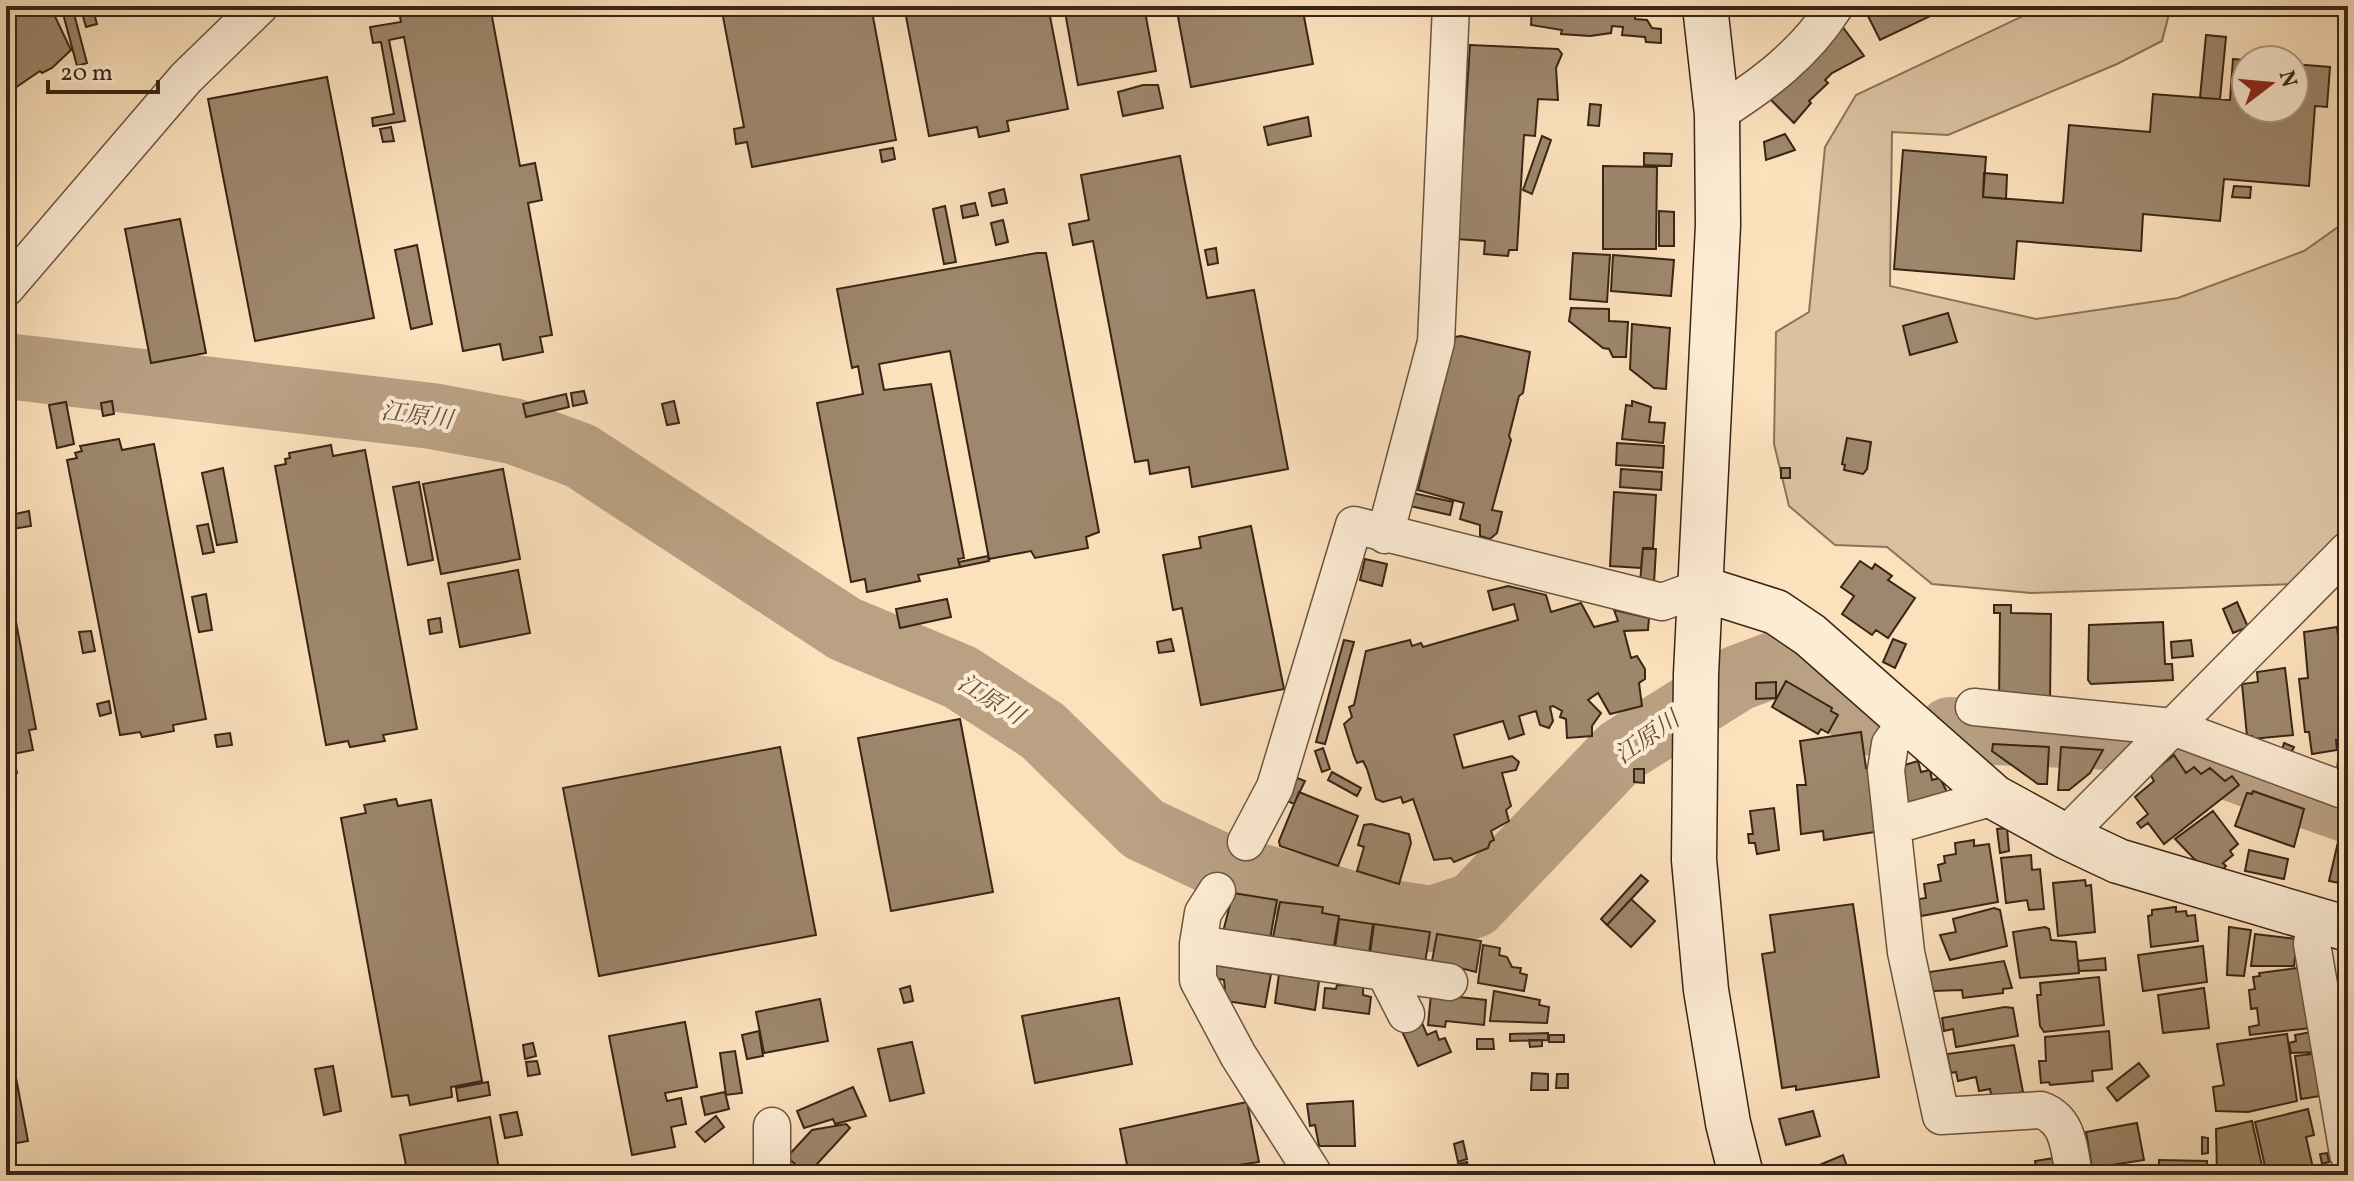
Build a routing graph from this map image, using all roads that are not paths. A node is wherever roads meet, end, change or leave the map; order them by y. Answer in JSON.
{"nodes":[{"id":1,"x":260,"y":6,"type":"edge"},
{"id":2,"x":1451,"y":6,"type":"edge"},
{"id":3,"x":1705,"y":6,"type":"edge"},
{"id":4,"x":1835,"y":6,"type":"edge"},
{"id":5,"x":1717,"y":114,"type":"junction"},
{"id":6,"x":6,"y":288,"type":"edge"},
{"id":7,"x":1385,"y":535,"type":"junction"},
{"id":8,"x":2348,"y":550,"type":"edge"},
{"id":9,"x":1700,"y":588,"type":"junction"},
{"id":10,"x":1974,"y":707,"type":"dead end"},
{"id":11,"x":1907,"y":721,"type":"junction"},
{"id":12,"x":2162,"y":738,"type":"junction"},
{"id":13,"x":2348,"y":792,"type":"edge"},
{"id":14,"x":1994,"y":797,"type":"junction"},
{"id":15,"x":1892,"y":826,"type":"junction"},
{"id":16,"x":2065,"y":836,"type":"junction"},
{"id":17,"x":1246,"y":842,"type":"dead end"},
{"id":18,"x":1217,"y":891,"type":"dead end"},
{"id":19,"x":2332,"y":925,"type":"edge"},
{"id":20,"x":1198,"y":944,"type":"junction"},
{"id":21,"x":1386,"y":975,"type":"junction"},
{"id":22,"x":1449,"y":982,"type":"dead end"},
{"id":23,"x":1406,"y":1014,"type":"dead end"},
{"id":24,"x":772,"y":1126,"type":"dead end"},
{"id":25,"x":2348,"y":1154,"type":"edge"},
{"id":26,"x":772,"y":1175,"type":"edge"},
{"id":27,"x":1314,"y":1175,"type":"edge"},
{"id":28,"x":1741,"y":1175,"type":"edge"},
{"id":29,"x":2074,"y":1175,"type":"edge"}],
"edges":[{"from":1,"to":6,"type":"street"},
{"from":2,"to":7,"type":"street"},
{"from":3,"to":5,"type":"street"},
{"from":4,"to":5,"type":"street"},
{"from":5,"to":9,"type":"street"},
{"from":7,"to":9,"type":"street"},
{"from":7,"to":17,"type":"street"},
{"from":8,"to":12,"type":"street"},
{"from":9,"to":11,"type":"street"},
{"from":9,"to":28,"type":"street"},
{"from":10,"to":12,"type":"street"},
{"from":11,"to":14,"type":"street"},
{"from":11,"to":15,"type":"street"},
{"from":12,"to":13,"type":"street"},
{"from":12,"to":16,"type":"street"},
{"from":14,"to":15,"type":"street"},
{"from":14,"to":16,"type":"street"},
{"from":15,"to":29,"type":"street"},
{"from":16,"to":19,"type":"street"},
{"from":18,"to":20,"type":"street"},
{"from":19,"to":25,"type":"street"},
{"from":20,"to":21,"type":"street"},
{"from":20,"to":27,"type":"street"},
{"from":21,"to":22,"type":"street"},
{"from":21,"to":23,"type":"street"},
{"from":24,"to":26,"type":"street"}]}
